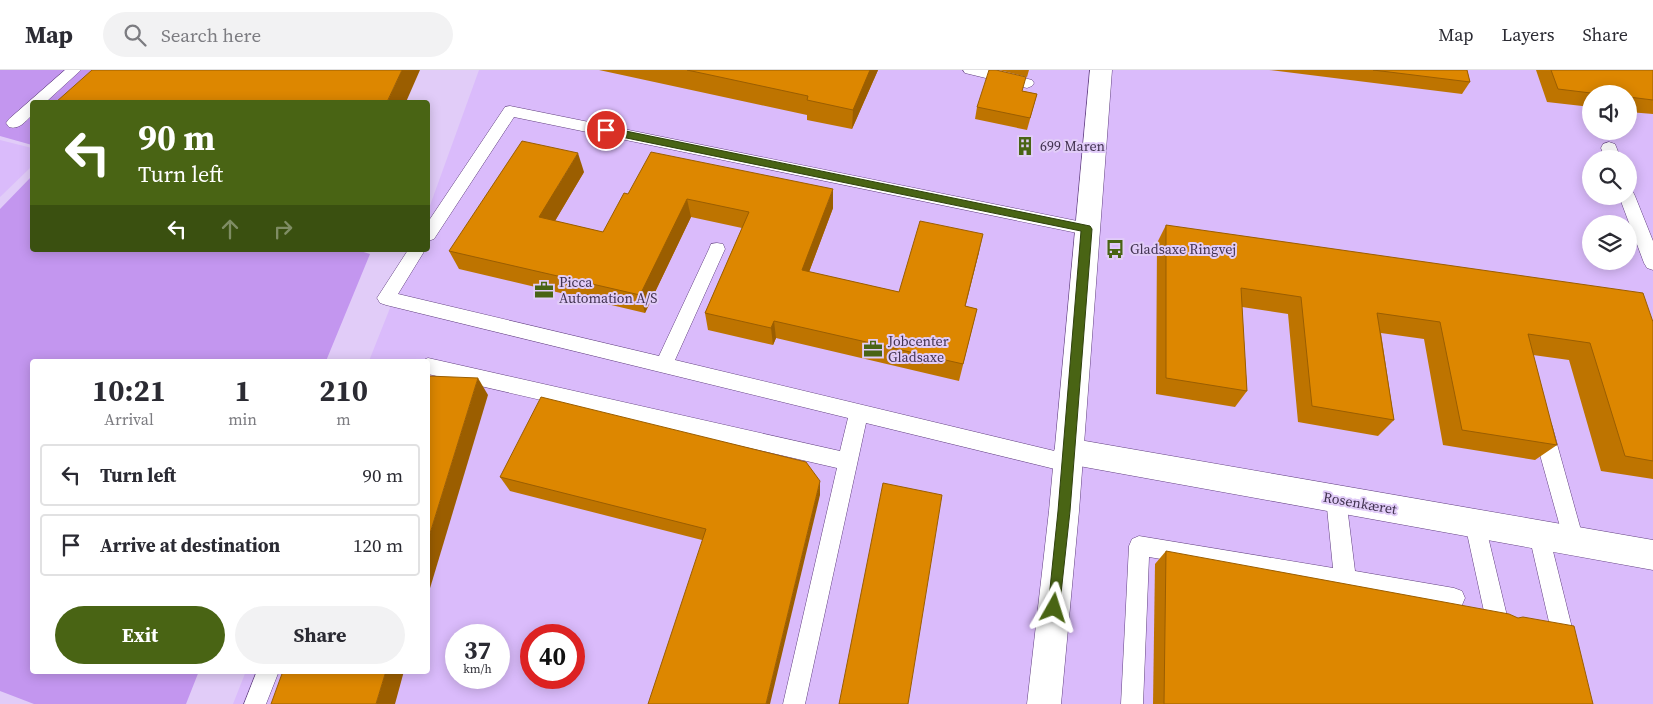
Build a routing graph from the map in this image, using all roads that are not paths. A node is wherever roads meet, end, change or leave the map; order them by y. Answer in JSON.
{"nodes":[{"id":1,"x":74,"y":70,"type":"edge"},
{"id":2,"x":970,"y":70,"type":"edge"},
{"id":3,"x":1100,"y":70,"type":"edge"},
{"id":4,"x":1027,"y":83,"type":"edge"},
{"id":5,"x":39,"y":100,"type":"edge"},
{"id":6,"x":30,"y":109,"type":"edge"},
{"id":7,"x":14,"y":123,"type":"dead end"},
{"id":8,"x":1630,"y":205,"type":"edge"},
{"id":9,"x":1087,"y":229,"type":"junction"},
{"id":10,"x":430,"y":232,"type":"edge"},
{"id":11,"x":717,"y":249,"type":"dead end"},
{"id":12,"x":416,"y":252,"type":"edge"},
{"id":13,"x":1653,"y":263,"type":"edge"},
{"id":14,"x":664,"y":365,"type":"junction"},
{"id":15,"x":430,"y":366,"type":"edge"},
{"id":16,"x":1536,"y":407,"type":"edge"},
{"id":17,"x":858,"y":412,"type":"junction"},
{"id":18,"x":1067,"y":457,"type":"junction"},
{"id":19,"x":848,"y":462,"type":"junction"},
{"id":20,"x":1336,"y":498,"type":"junction"},
{"id":21,"x":1475,"y":524,"type":"junction"},
{"id":22,"x":1539,"y":535,"type":"junction"},
{"id":23,"x":1574,"y":541,"type":"junction"},
{"id":24,"x":1653,"y":555,"type":"edge"},
{"id":25,"x":1346,"y":580,"type":"junction"},
{"id":26,"x":1454,"y":598,"type":"dead end"},
{"id":27,"x":1496,"y":616,"type":"edge"},
{"id":28,"x":1571,"y":666,"type":"edge"},
{"id":29,"x":267,"y":674,"type":"edge"},
{"id":30,"x":255,"y":704,"type":"edge"},
{"id":31,"x":794,"y":704,"type":"edge"},
{"id":32,"x":1044,"y":704,"type":"edge"},
{"id":33,"x":1132,"y":704,"type":"edge"}],
"edges":[{"from":1,"to":5,"type":"lane"},
{"from":2,"to":4,"type":"lane"},
{"from":3,"to":9,"type":"street"},
{"from":6,"to":7,"type":"lane"},
{"from":8,"to":13,"type":"lane"},
{"from":9,"to":10,"type":"lane"},
{"from":9,"to":18,"type":"street"},
{"from":11,"to":14,"type":"lane"},
{"from":12,"to":14,"type":"lane"},
{"from":14,"to":17,"type":"lane"},
{"from":15,"to":19,"type":"lane"},
{"from":16,"to":23,"type":"lane"},
{"from":17,"to":18,"type":"lane"},
{"from":17,"to":19,"type":"lane"},
{"from":18,"to":20,"type":"street","name":"Rosenkæret"},
{"from":18,"to":32,"type":"street"},
{"from":19,"to":31,"type":"lane"},
{"from":20,"to":21,"type":"street","name":"Rosenkæret"},
{"from":20,"to":25,"type":"lane"},
{"from":21,"to":22,"type":"street","name":"Rosenkæret"},
{"from":21,"to":27,"type":"lane"},
{"from":22,"to":23,"type":"street","name":"Rosenkæret"},
{"from":22,"to":28,"type":"lane"},
{"from":23,"to":24,"type":"street","name":"Rosenkæret"},
{"from":25,"to":26,"type":"lane"},
{"from":25,"to":33,"type":"lane"},
{"from":29,"to":30,"type":"lane"}]}
